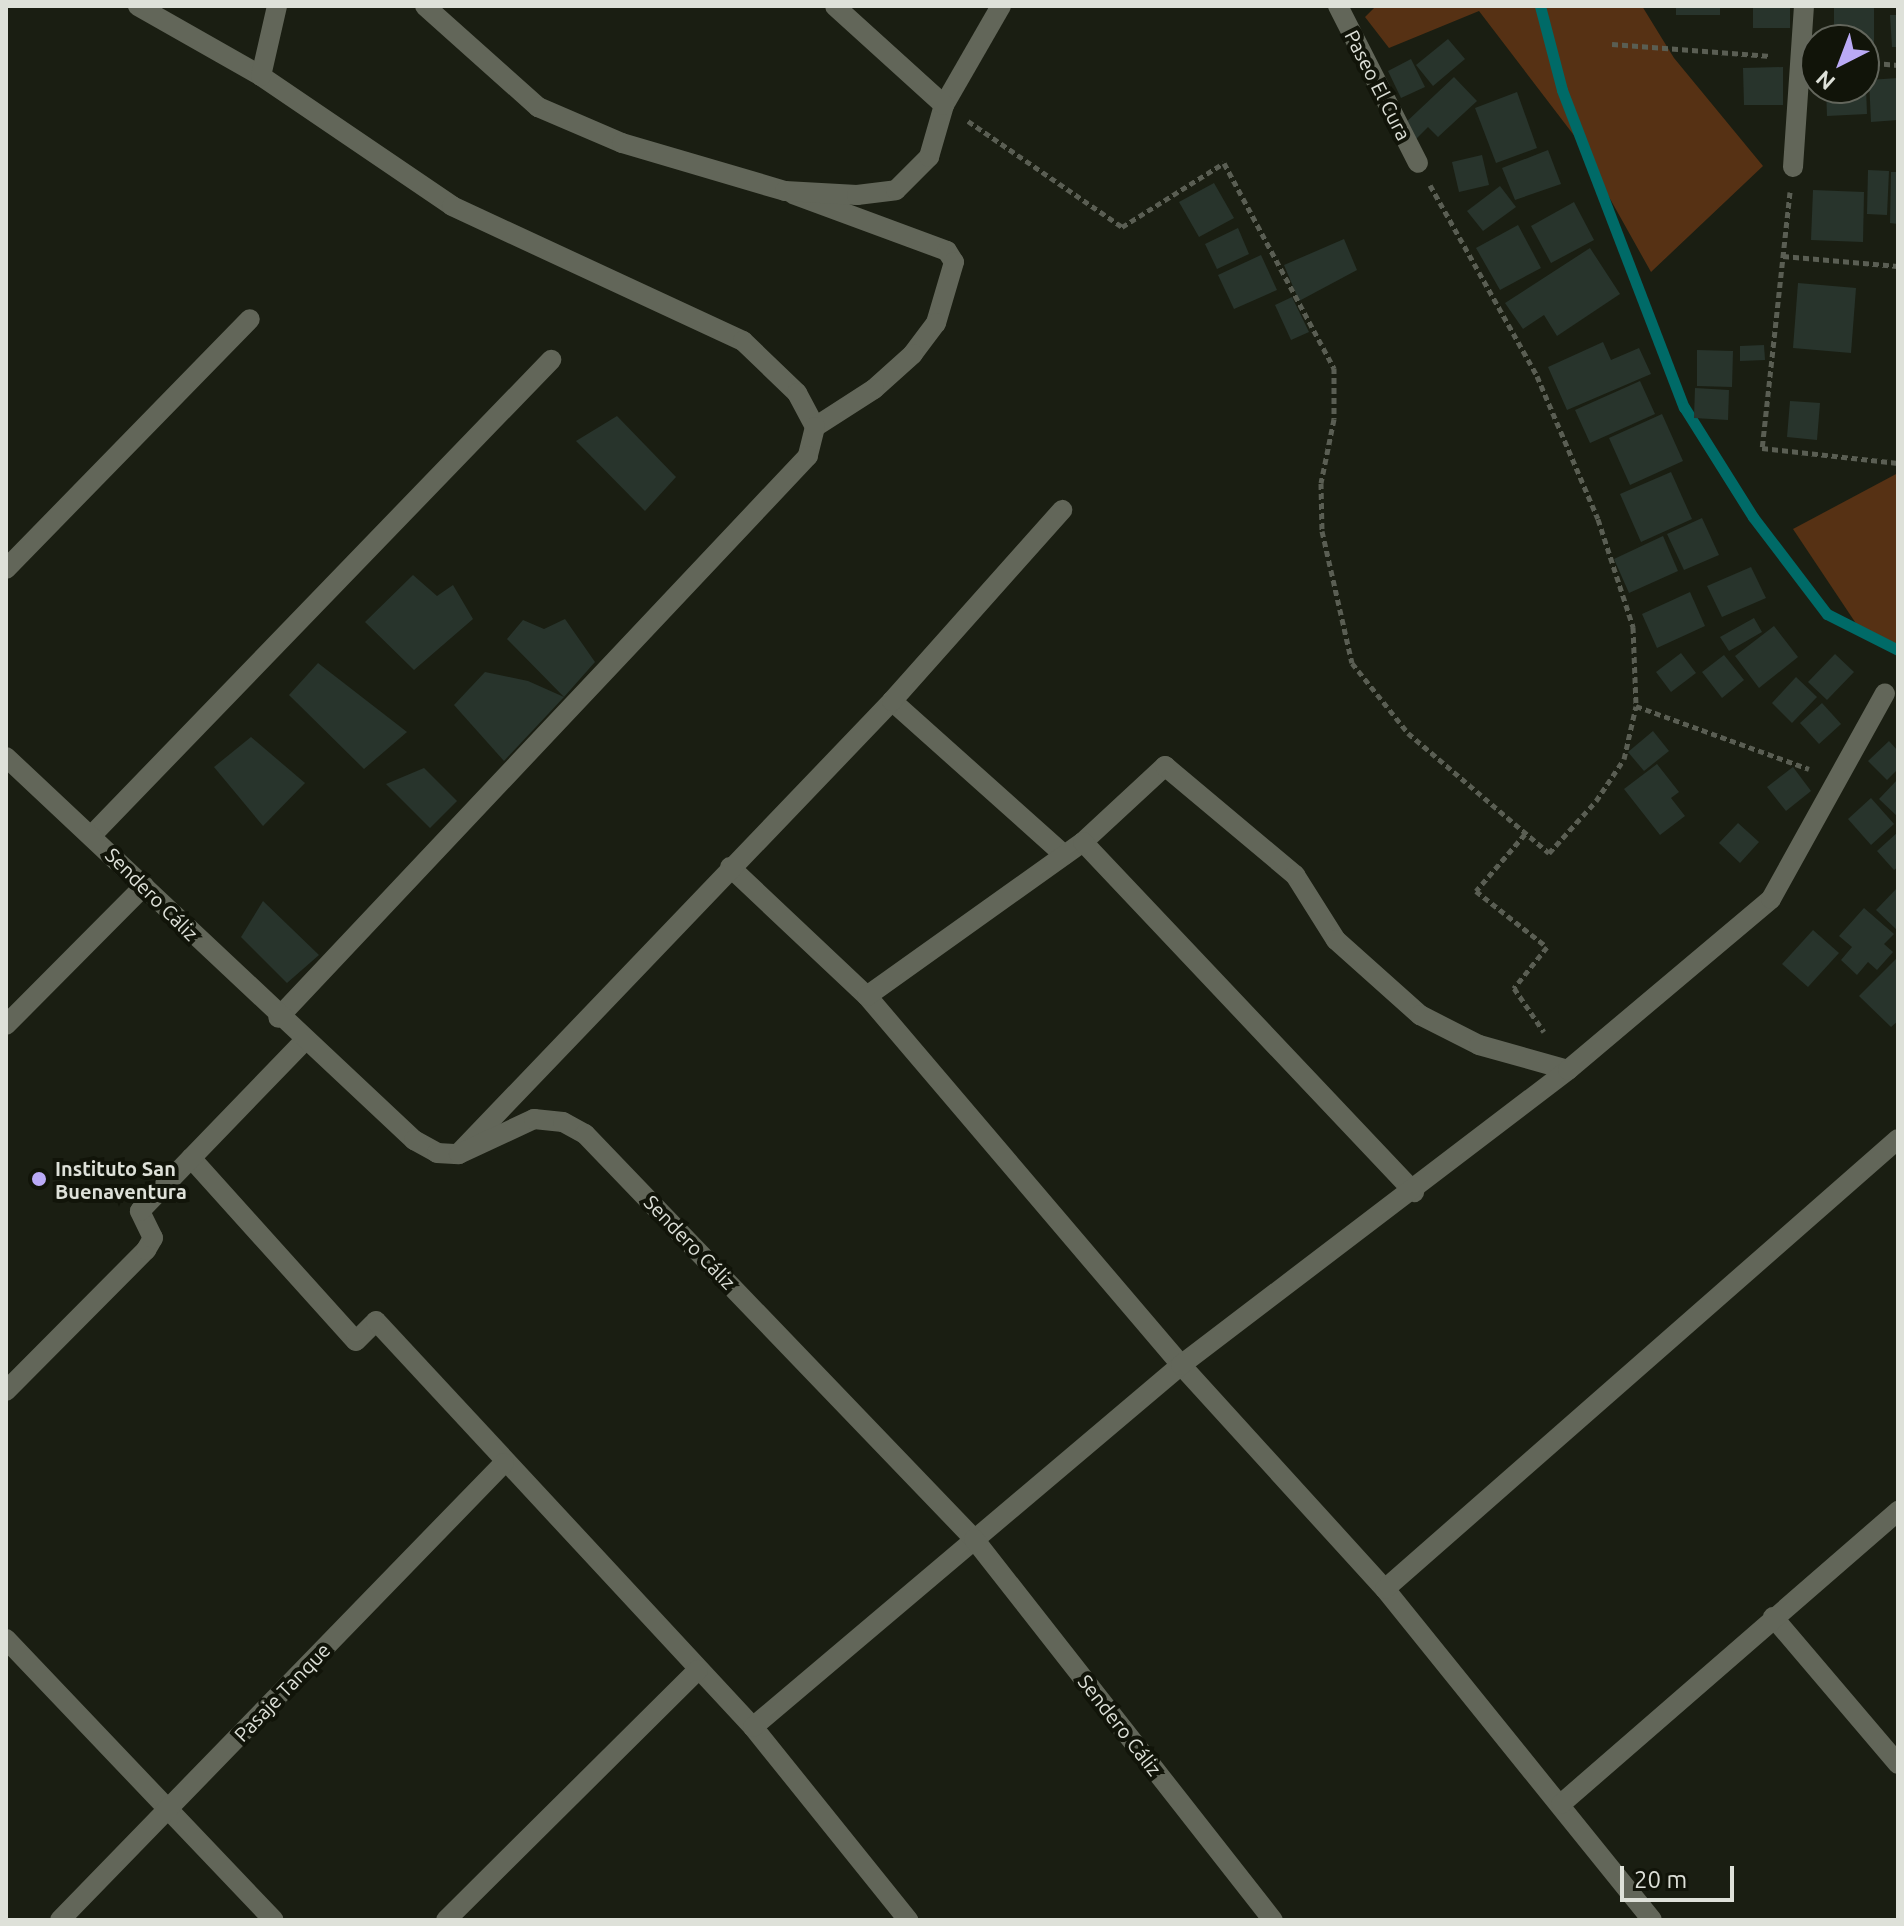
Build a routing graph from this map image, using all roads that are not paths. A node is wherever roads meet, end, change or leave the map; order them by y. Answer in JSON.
{"nodes":[{"id":1,"x":138,"y":6,"type":"edge"},
{"id":2,"x":277,"y":6,"type":"edge"},
{"id":3,"x":425,"y":6,"type":"edge"},
{"id":4,"x":835,"y":6,"type":"edge"},
{"id":5,"x":1001,"y":6,"type":"edge"},
{"id":6,"x":1338,"y":6,"type":"edge"},
{"id":7,"x":1804,"y":6,"type":"edge"},
{"id":8,"x":261,"y":76,"type":"junction"},
{"id":9,"x":944,"y":105,"type":"junction"},
{"id":10,"x":1418,"y":163,"type":"road end"},
{"id":11,"x":1793,"y":167,"type":"road end"},
{"id":12,"x":785,"y":191,"type":"junction"},
{"id":13,"x":250,"y":319,"type":"dead end"},
{"id":14,"x":551,"y":360,"type":"dead end"},
{"id":15,"x":815,"y":427,"type":"junction"},
{"id":16,"x":1062,"y":510,"type":"dead end"},
{"id":17,"x":6,"y":569,"type":"edge"},
{"id":18,"x":1885,"y":693,"type":"dead end"},
{"id":19,"x":892,"y":701,"type":"junction"},
{"id":20,"x":6,"y":757,"type":"edge"},
{"id":21,"x":92,"y":835,"type":"junction"},
{"id":22,"x":1083,"y":842,"type":"junction"},
{"id":23,"x":1064,"y":855,"type":"junction"},
{"id":24,"x":730,"y":867,"type":"junction"},
{"id":25,"x":144,"y":886,"type":"junction"},
{"id":26,"x":867,"y":996,"type":"junction"},
{"id":27,"x":278,"y":1018,"type":"junction"},
{"id":28,"x":6,"y":1025,"type":"edge"},
{"id":29,"x":304,"y":1041,"type":"junction"},
{"id":30,"x":1568,"y":1070,"type":"junction"},
{"id":31,"x":1898,"y":1139,"type":"edge"},
{"id":32,"x":459,"y":1154,"type":"junction"},
{"id":33,"x":191,"y":1158,"type":"junction"},
{"id":34,"x":1414,"y":1192,"type":"junction"},
{"id":35,"x":1181,"y":1365,"type":"junction"},
{"id":36,"x":6,"y":1391,"type":"edge"},
{"id":37,"x":504,"y":1463,"type":"junction"},
{"id":38,"x":1898,"y":1511,"type":"edge"},
{"id":39,"x":974,"y":1539,"type":"junction"},
{"id":40,"x":1385,"y":1589,"type":"junction"},
{"id":41,"x":1773,"y":1617,"type":"junction"},
{"id":42,"x":6,"y":1639,"type":"edge"},
{"id":43,"x":698,"y":1670,"type":"junction"},
{"id":44,"x":753,"y":1727,"type":"junction"},
{"id":45,"x":1898,"y":1764,"type":"edge"},
{"id":46,"x":1561,"y":1804,"type":"junction"},
{"id":47,"x":167,"y":1811,"type":"junction"},
{"id":48,"x":60,"y":1920,"type":"edge"},
{"id":49,"x":274,"y":1920,"type":"edge"},
{"id":50,"x":446,"y":1920,"type":"edge"},
{"id":51,"x":908,"y":1920,"type":"edge"},
{"id":52,"x":1273,"y":1920,"type":"edge"},
{"id":53,"x":1652,"y":1920,"type":"edge"}],
"edges":[{"from":1,"to":8,"type":"street"},
{"from":2,"to":8,"type":"street"},
{"from":3,"to":12,"type":"street"},
{"from":4,"to":9,"type":"street"},
{"from":5,"to":9,"type":"street"},
{"from":6,"to":10,"type":"street","name":"Paseo El Cura"},
{"from":7,"to":11,"type":"street"},
{"from":8,"to":15,"type":"street"},
{"from":9,"to":12,"type":"street"},
{"from":12,"to":15,"type":"street"},
{"from":13,"to":17,"type":"street"},
{"from":14,"to":21,"type":"street"},
{"from":15,"to":27,"type":"street"},
{"from":16,"to":19,"type":"street"},
{"from":18,"to":30,"type":"street"},
{"from":19,"to":23,"type":"street"},
{"from":19,"to":24,"type":"street"},
{"from":20,"to":21,"type":"street","name":"Sendero Cáliz"},
{"from":21,"to":25,"type":"street","name":"Sendero Cáliz"},
{"from":22,"to":23,"type":"street"},
{"from":22,"to":30,"type":"street"},
{"from":22,"to":34,"type":"street"},
{"from":23,"to":26,"type":"street"},
{"from":24,"to":26,"type":"street"},
{"from":24,"to":32,"type":"street"},
{"from":25,"to":27,"type":"street","name":"Sendero Cáliz"},
{"from":25,"to":28,"type":"street"},
{"from":26,"to":35,"type":"street"},
{"from":27,"to":29,"type":"street","name":"Sendero Cáliz"},
{"from":29,"to":32,"type":"street","name":"Sendero Cáliz"},
{"from":29,"to":33,"type":"street"},
{"from":30,"to":34,"type":"street"},
{"from":31,"to":40,"type":"street"},
{"from":32,"to":39,"type":"street","name":"Sendero Cáliz"},
{"from":33,"to":36,"type":"street"},
{"from":33,"to":37,"type":"street"},
{"from":34,"to":35,"type":"street"},
{"from":35,"to":39,"type":"street"},
{"from":35,"to":40,"type":"street"},
{"from":37,"to":43,"type":"street"},
{"from":37,"to":47,"type":"street","name":"Pasaje Tanque"},
{"from":38,"to":41,"type":"street"},
{"from":39,"to":44,"type":"street"},
{"from":39,"to":52,"type":"street","name":"Sendero Cáliz"},
{"from":40,"to":46,"type":"street"},
{"from":41,"to":45,"type":"street"},
{"from":41,"to":46,"type":"street"},
{"from":42,"to":47,"type":"street"},
{"from":43,"to":44,"type":"street"},
{"from":43,"to":50,"type":"street"},
{"from":44,"to":51,"type":"street"},
{"from":46,"to":53,"type":"street"},
{"from":47,"to":48,"type":"street","name":"Pasaje Tanque"},
{"from":47,"to":49,"type":"street"}]}
